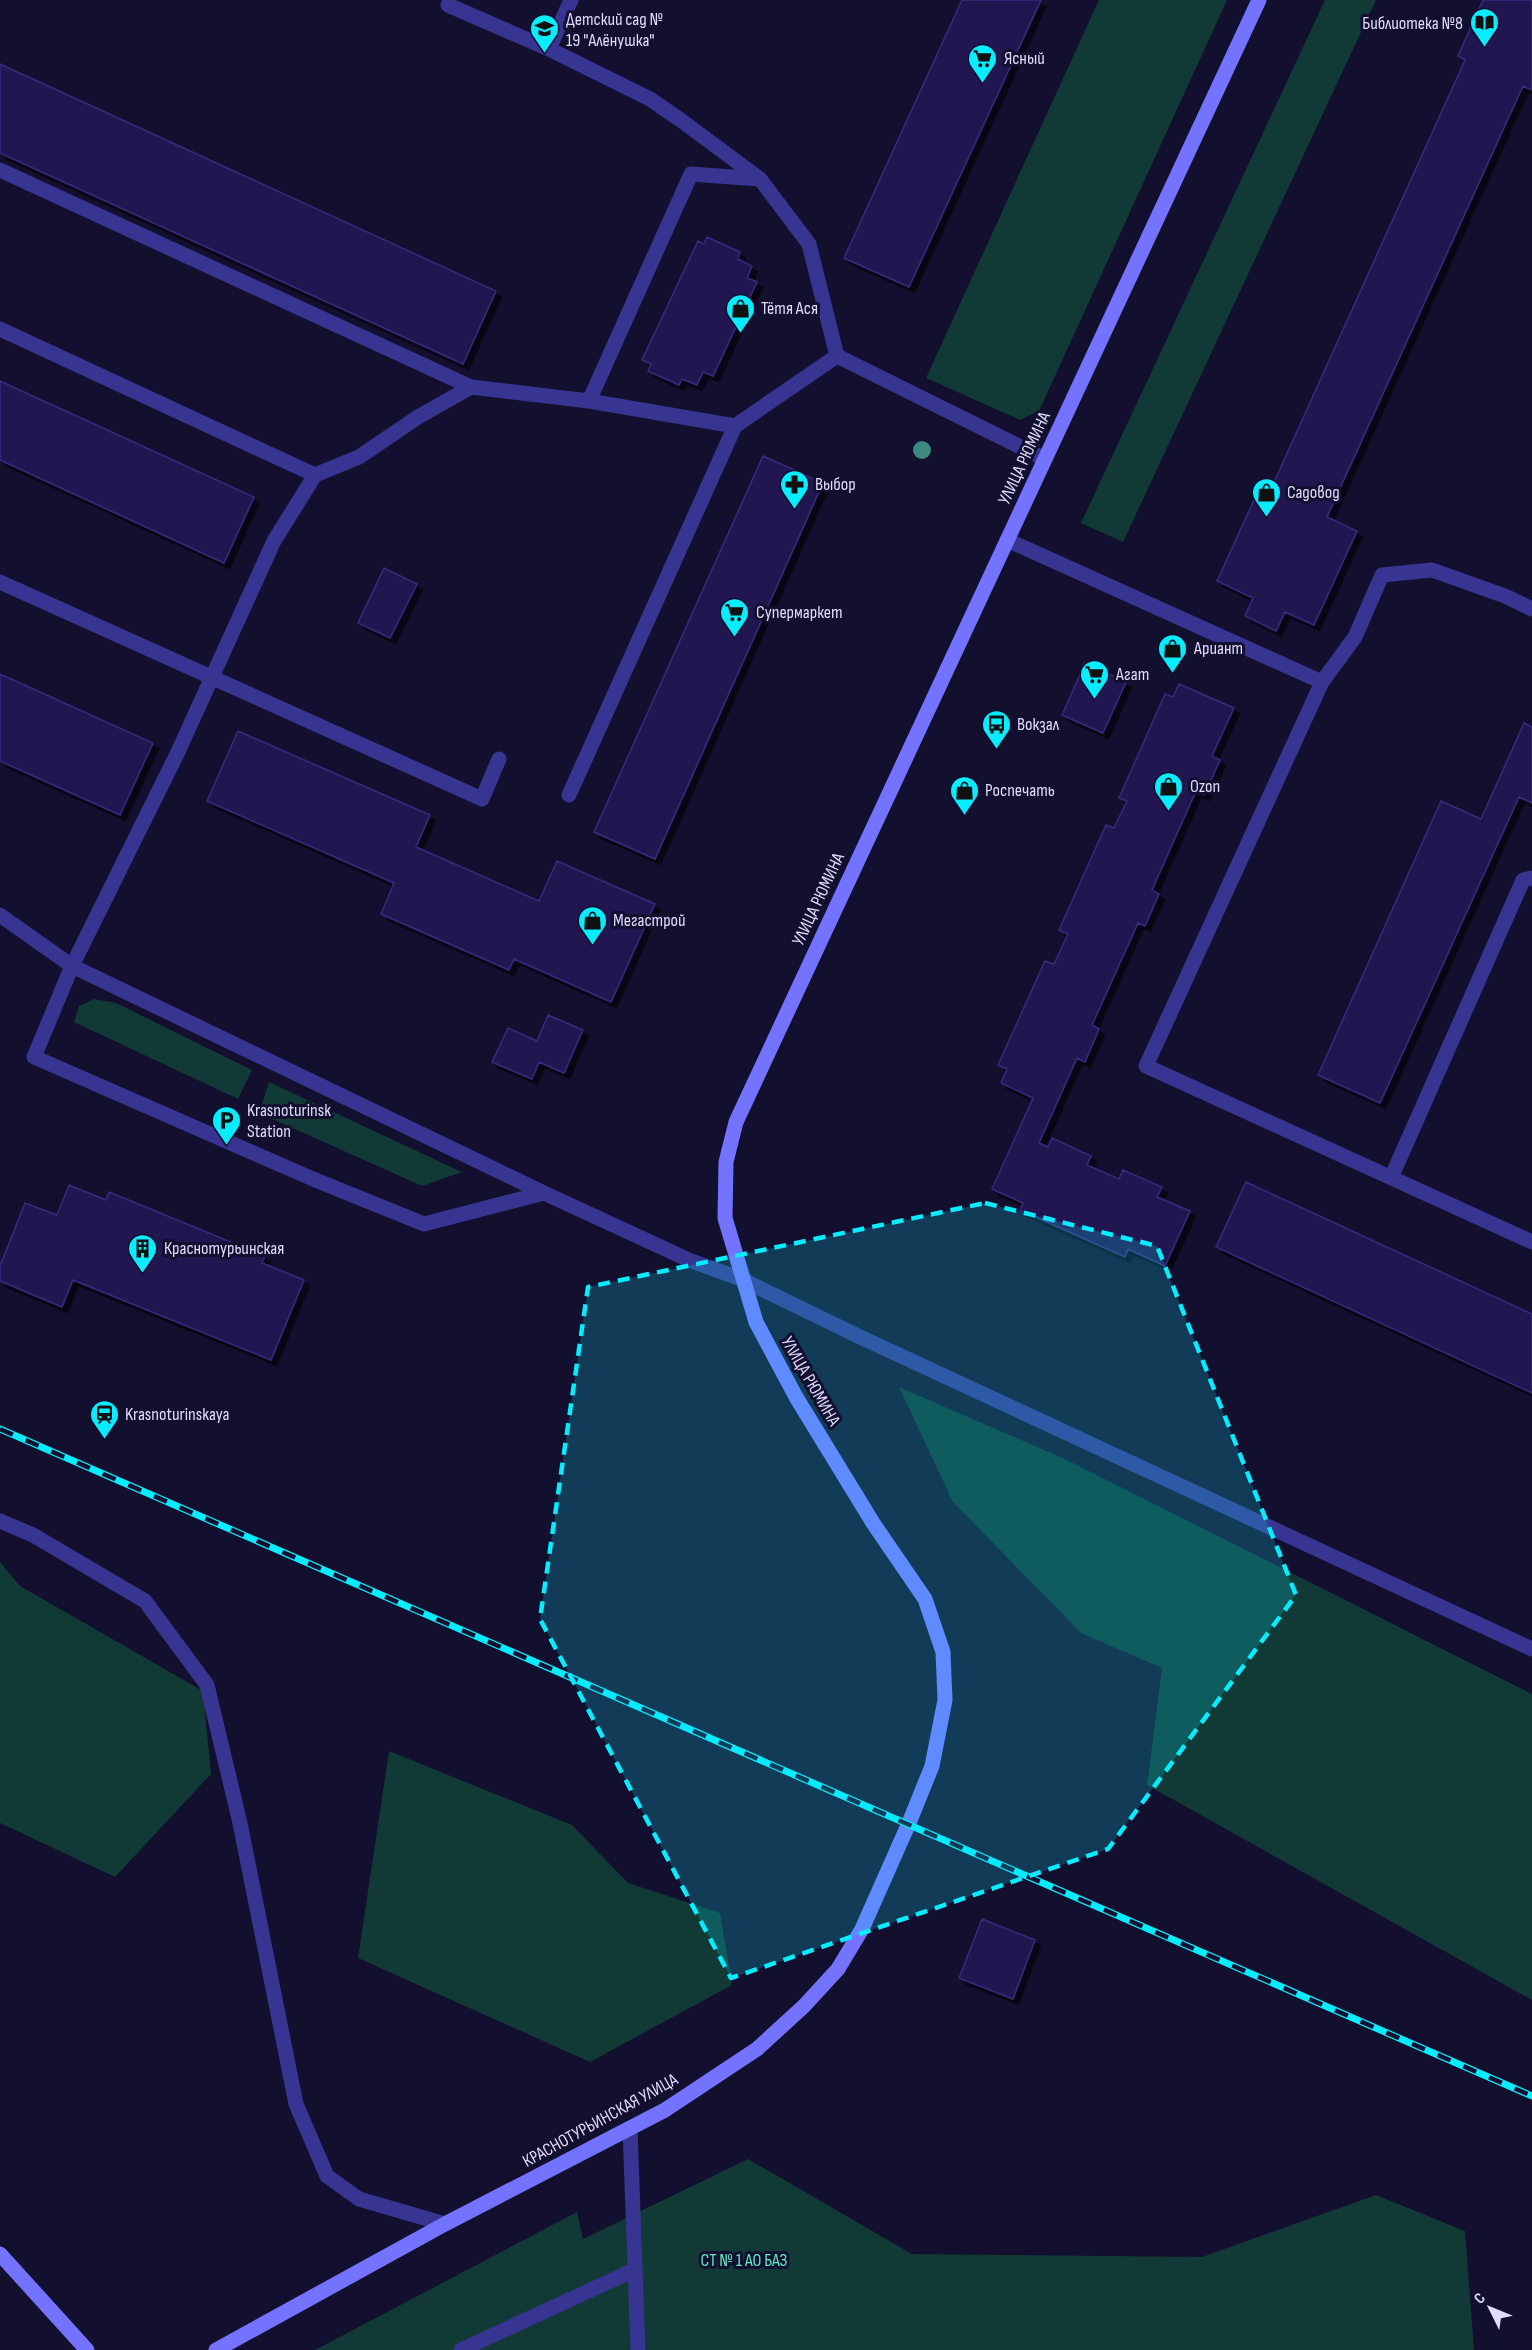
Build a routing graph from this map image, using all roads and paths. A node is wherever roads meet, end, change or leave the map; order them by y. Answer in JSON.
{"nodes":[{"id":1,"x":571,"y":0,"type":"edge"},
{"id":2,"x":1259,"y":0,"type":"edge"},
{"id":3,"x":448,"y":5,"type":"dead end"},
{"id":4,"x":549,"y":49,"type":"junction"},
{"id":5,"x":0,"y":170,"type":"edge"},
{"id":6,"x":760,"y":180,"type":"junction"},
{"id":7,"x":0,"y":329,"type":"edge"},
{"id":8,"x":837,"y":356,"type":"junction"},
{"id":9,"x":471,"y":387,"type":"junction"},
{"id":10,"x":589,"y":401,"type":"junction"},
{"id":11,"x":735,"y":426,"type":"junction"},
{"id":12,"x":1045,"y":459,"type":"junction"},
{"id":13,"x":315,"y":475,"type":"junction"},
{"id":14,"x":1007,"y":540,"type":"junction"},
{"id":15,"x":0,"y":582,"type":"edge"},
{"id":16,"x":1532,"y":609,"type":"edge"},
{"id":17,"x":212,"y":679,"type":"junction"},
{"id":18,"x":1322,"y":682,"type":"junction"},
{"id":19,"x":499,"y":759,"type":"dead end"},
{"id":20,"x":569,"y":795,"type":"dead end"},
{"id":21,"x":1532,"y":879,"type":"edge"},
{"id":22,"x":0,"y":915,"type":"edge"},
{"id":23,"x":72,"y":966,"type":"junction"},
{"id":24,"x":1391,"y":1178,"type":"junction"},
{"id":25,"x":544,"y":1193,"type":"junction"},
{"id":26,"x":1532,"y":1242,"type":"edge"},
{"id":27,"x":741,"y":1279,"type":"junction"},
{"id":28,"x":0,"y":1521,"type":"edge"},
{"id":29,"x":1532,"y":1649,"type":"edge"},
{"id":30,"x":909,"y":1823,"type":"joint"},
{"id":31,"x":630,"y":2129,"type":"junction"},
{"id":32,"x":445,"y":2224,"type":"junction"},
{"id":33,"x":0,"y":2254,"type":"edge"},
{"id":34,"x":634,"y":2270,"type":"junction"},
{"id":35,"x":87,"y":2350,"type":"edge"},
{"id":36,"x":216,"y":2350,"type":"edge"},
{"id":37,"x":461,"y":2350,"type":"edge"},
{"id":38,"x":638,"y":2350,"type":"edge"}],
"edges":[{"from":1,"to":4,"type":"street"},
{"from":2,"to":12,"type":"main road","name":"УЛИЦА РЮМИНА"},
{"from":3,"to":4,"type":"street"},
{"from":4,"to":6,"type":"street"},
{"from":5,"to":9,"type":"street"},
{"from":6,"to":8,"type":"street"},
{"from":6,"to":10,"type":"street"},
{"from":7,"to":13,"type":"street"},
{"from":8,"to":11,"type":"street"},
{"from":8,"to":12,"type":"street"},
{"from":9,"to":10,"type":"street"},
{"from":9,"to":13,"type":"street"},
{"from":10,"to":11,"type":"street"},
{"from":11,"to":20,"type":"street"},
{"from":12,"to":14,"type":"main road","name":"УЛИЦА РЮМИНА"},
{"from":13,"to":17,"type":"street"},
{"from":14,"to":18,"type":"street"},
{"from":14,"to":27,"type":"main road","name":"УЛИЦА РЮМИНА"},
{"from":15,"to":17,"type":"street"},
{"from":16,"to":18,"type":"street"},
{"from":17,"to":19,"type":"street"},
{"from":17,"to":23,"type":"street"},
{"from":18,"to":24,"type":"street"},
{"from":21,"to":24,"type":"street"},
{"from":22,"to":23,"type":"street"},
{"from":23,"to":25,"type":"street"},
{"from":23,"to":25,"type":"street"},
{"from":24,"to":26,"type":"street"},
{"from":25,"to":27,"type":"street"},
{"from":27,"to":29,"type":"street"},
{"from":27,"to":30,"type":"main road","name":"УЛИЦА РЮМИНА"},
{"from":28,"to":32,"type":"street"},
{"from":30,"to":31,"type":"main road","name":"КРАСНОТУРЬИНСКАЯ УЛИЦА"},
{"from":31,"to":32,"type":"main road","name":"КРАСНОТУРЬИНСКАЯ УЛИЦА"},
{"from":31,"to":34,"type":"street"},
{"from":32,"to":36,"type":"main road","name":"КРАСНОТУРЬИНСКАЯ УЛИЦА"},
{"from":33,"to":35,"type":"main road"},
{"from":34,"to":37,"type":"street"},
{"from":34,"to":38,"type":"street"}]}
